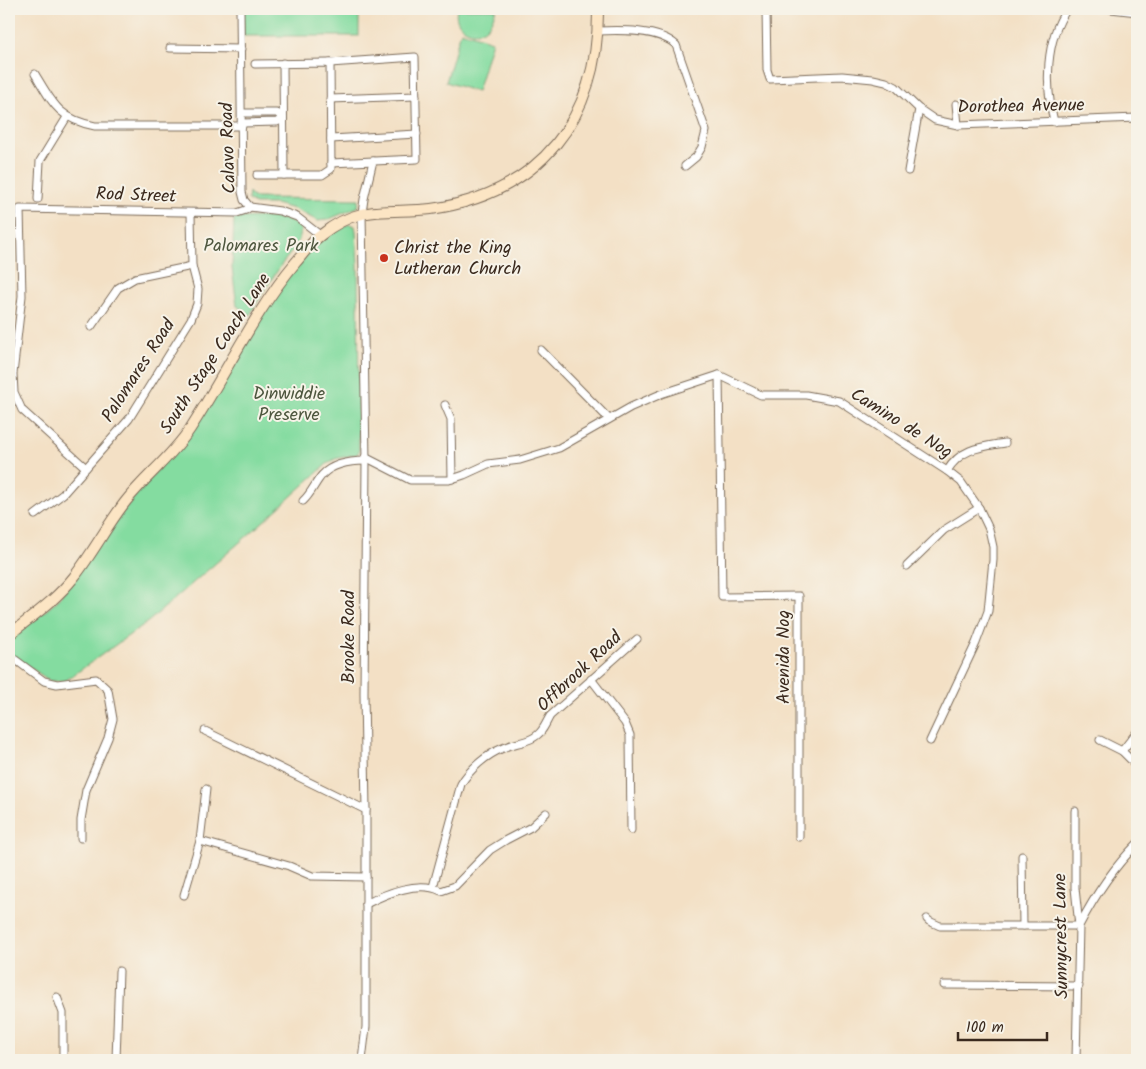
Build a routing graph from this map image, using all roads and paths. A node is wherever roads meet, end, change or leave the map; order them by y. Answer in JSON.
{"nodes":[{"id":1,"x":240,"y":9,"type":"edge"},
{"id":2,"x":598,"y":9,"type":"edge"},
{"id":3,"x":766,"y":9,"type":"edge"},
{"id":4,"x":1067,"y":9,"type":"edge"},
{"id":5,"x":1111,"y":9,"type":"edge"},
{"id":6,"x":1137,"y":12,"type":"edge"},
{"id":7,"x":598,"y":31,"type":"junction"},
{"id":8,"x":170,"y":48,"type":"dead end"},
{"id":9,"x":241,"y":49,"type":"junction"},
{"id":10,"x":283,"y":63,"type":"junction"},
{"id":11,"x":330,"y":63,"type":"junction"},
{"id":12,"x":254,"y":64,"type":"dead end"},
{"id":13,"x":36,"y":74,"type":"dead end"},
{"id":14,"x":416,"y":96,"type":"junction"},
{"id":15,"x":330,"y":99,"type":"junction"},
{"id":16,"x":956,"y":104,"type":"dead end"},
{"id":17,"x":919,"y":109,"type":"junction"},
{"id":18,"x":242,"y":113,"type":"junction"},
{"id":19,"x":68,"y":117,"type":"junction"},
{"id":20,"x":283,"y":118,"type":"junction"},
{"id":21,"x":1137,"y":118,"type":"edge"},
{"id":22,"x":1054,"y":122,"type":"junction"},
{"id":23,"x":242,"y":124,"type":"junction"},
{"id":24,"x":958,"y":125,"type":"junction"},
{"id":25,"x":417,"y":134,"type":"junction"},
{"id":26,"x":331,"y":139,"type":"junction"},
{"id":27,"x":373,"y":161,"type":"junction"},
{"id":28,"x":331,"y":163,"type":"junction"},
{"id":29,"x":686,"y":166,"type":"dead end"},
{"id":30,"x":908,"y":171,"type":"dead end"},
{"id":31,"x":257,"y":175,"type":"dead end"},
{"id":32,"x":284,"y":175,"type":"junction"},
{"id":33,"x":38,"y":199,"type":"dead end"},
{"id":34,"x":250,"y":207,"type":"junction"},
{"id":35,"x":191,"y":213,"type":"junction"},
{"id":36,"x":362,"y":214,"type":"junction"},
{"id":37,"x":320,"y":235,"type":"junction"},
{"id":38,"x":192,"y":266,"type":"junction"},
{"id":39,"x":91,"y":326,"type":"dead end"},
{"id":40,"x":541,"y":350,"type":"dead end"},
{"id":41,"x":719,"y":374,"type":"junction"},
{"id":42,"x":445,"y":405,"type":"dead end"},
{"id":43,"x":609,"y":419,"type":"junction"},
{"id":44,"x":1005,"y":443,"type":"dead end"},
{"id":45,"x":366,"y":459,"type":"junction"},
{"id":46,"x":86,"y":468,"type":"junction"},
{"id":47,"x":947,"y":471,"type":"junction"},
{"id":48,"x":452,"y":479,"type":"junction"},
{"id":49,"x":303,"y":501,"type":"dead end"},
{"id":50,"x":979,"y":508,"type":"junction"},
{"id":51,"x":36,"y":515,"type":"dead end"},
{"id":52,"x":907,"y":566,"type":"dead end"},
{"id":53,"x":9,"y":635,"type":"edge"},
{"id":54,"x":637,"y":639,"type":"dead end"},
{"id":55,"x":9,"y":655,"type":"edge"},
{"id":56,"x":591,"y":679,"type":"junction"},
{"id":57,"x":205,"y":731,"type":"dead end"},
{"id":58,"x":1137,"y":732,"type":"edge"},
{"id":59,"x":1100,"y":740,"type":"dead end"},
{"id":60,"x":930,"y":741,"type":"dead end"},
{"id":61,"x":1122,"y":751,"type":"junction"},
{"id":62,"x":1137,"y":766,"type":"edge"},
{"id":63,"x":206,"y":789,"type":"dead end"},
{"id":64,"x":366,"y":810,"type":"junction"},
{"id":65,"x":1075,"y":811,"type":"dead end"},
{"id":66,"x":546,"y":813,"type":"dead end"},
{"id":67,"x":631,"y":830,"type":"dead end"},
{"id":68,"x":799,"y":837,"type":"dead end"},
{"id":69,"x":81,"y":838,"type":"dead end"},
{"id":70,"x":200,"y":841,"type":"junction"},
{"id":71,"x":1137,"y":844,"type":"edge"},
{"id":72,"x":1022,"y":856,"type":"dead end"},
{"id":73,"x":366,"y":877,"type":"junction"},
{"id":74,"x":433,"y":887,"type":"junction"},
{"id":75,"x":184,"y":895,"type":"dead end"},
{"id":76,"x":366,"y":904,"type":"junction"},
{"id":77,"x":927,"y":919,"type":"dead end"},
{"id":78,"x":1023,"y":926,"type":"junction"},
{"id":79,"x":1079,"y":926,"type":"junction"},
{"id":80,"x":119,"y":971,"type":"dead end"},
{"id":81,"x":944,"y":985,"type":"dead end"},
{"id":82,"x":1079,"y":986,"type":"junction"},
{"id":83,"x":57,"y":997,"type":"dead end"},
{"id":84,"x":63,"y":1060,"type":"edge"},
{"id":85,"x":116,"y":1060,"type":"edge"},
{"id":86,"x":362,"y":1060,"type":"edge"},
{"id":87,"x":1076,"y":1060,"type":"edge"}],
"edges":[{"from":1,"to":9,"type":"street","name":"Calavo Road"},
{"from":2,"to":7,"type":"main road","name":"South Stage Coach Lane"},
{"from":3,"to":17,"type":"street","name":"Dorothea Avenue"},
{"from":4,"to":22,"type":"street"},
{"from":5,"to":6,"type":"street"},
{"from":7,"to":29,"type":"street"},
{"from":7,"to":36,"type":"main road","name":"South Stage Coach Lane"},
{"from":8,"to":9,"type":"street"},
{"from":9,"to":18,"type":"street","name":"Calavo Road"},
{"from":10,"to":11,"type":"street"},
{"from":10,"to":12,"type":"street"},
{"from":10,"to":20,"type":"street"},
{"from":11,"to":14,"type":"street"},
{"from":11,"to":15,"type":"street"},
{"from":13,"to":19,"type":"street"},
{"from":14,"to":15,"type":"street"},
{"from":14,"to":25,"type":"street"},
{"from":15,"to":26,"type":"street"},
{"from":16,"to":24,"type":"street"},
{"from":17,"to":24,"type":"street","name":"Dorothea Avenue"},
{"from":17,"to":30,"type":"street"},
{"from":18,"to":20,"type":"street"},
{"from":18,"to":23,"type":"street","name":"Calavo Road"},
{"from":19,"to":23,"type":"street"},
{"from":19,"to":33,"type":"street"},
{"from":20,"to":23,"type":"street"},
{"from":20,"to":32,"type":"street"},
{"from":21,"to":22,"type":"street","name":"Dorothea Avenue"},
{"from":22,"to":24,"type":"street","name":"Dorothea Avenue"},
{"from":23,"to":34,"type":"street","name":"Calavo Road"},
{"from":25,"to":26,"type":"street"},
{"from":25,"to":27,"type":"street"},
{"from":26,"to":28,"type":"street"},
{"from":27,"to":28,"type":"street"},
{"from":27,"to":36,"type":"street","name":"Brooke Road"},
{"from":28,"to":32,"type":"street"},
{"from":31,"to":32,"type":"street"},
{"from":34,"to":35,"type":"street","name":"Rod Street"},
{"from":34,"to":37,"type":"street","name":"Calavo Road"},
{"from":35,"to":38,"type":"street","name":"Palomares Road"},
{"from":35,"to":46,"type":"street","name":"Rod Street"},
{"from":36,"to":37,"type":"main road","name":"South Stage Coach Lane"},
{"from":36,"to":45,"type":"street","name":"Brooke Road"},
{"from":37,"to":53,"type":"main road","name":"South Stage Coach Lane"},
{"from":38,"to":39,"type":"street"},
{"from":38,"to":46,"type":"street","name":"Palomares Road"},
{"from":40,"to":43,"type":"street"},
{"from":41,"to":43,"type":"street"},
{"from":41,"to":47,"type":"street","name":"Camino de Nog"},
{"from":41,"to":68,"type":"street","name":"Avenida Nog"},
{"from":42,"to":48,"type":"street"},
{"from":43,"to":48,"type":"street"},
{"from":44,"to":47,"type":"street"},
{"from":45,"to":48,"type":"street"},
{"from":45,"to":49,"type":"street"},
{"from":45,"to":64,"type":"street","name":"Brooke Road"},
{"from":46,"to":51,"type":"street","name":"Palomares Road"},
{"from":47,"to":50,"type":"street","name":"Camino de Nog"},
{"from":50,"to":52,"type":"street"},
{"from":50,"to":60,"type":"street","name":"Camino de Nog"},
{"from":54,"to":56,"type":"street","name":"Offbrook Road"},
{"from":55,"to":69,"type":"street"},
{"from":56,"to":67,"type":"street"},
{"from":56,"to":74,"type":"street","name":"Offbrook Road"},
{"from":57,"to":64,"type":"street"},
{"from":58,"to":61,"type":"street"},
{"from":59,"to":61,"type":"street"},
{"from":61,"to":62,"type":"street"},
{"from":63,"to":70,"type":"street"},
{"from":64,"to":73,"type":"street","name":"Brooke Road"},
{"from":65,"to":79,"type":"street","name":"Sunnycrest Lane"},
{"from":66,"to":74,"type":"street"},
{"from":70,"to":73,"type":"street"},
{"from":70,"to":75,"type":"street"},
{"from":71,"to":79,"type":"street"},
{"from":72,"to":78,"type":"street"},
{"from":73,"to":76,"type":"street","name":"Brooke Road"},
{"from":74,"to":76,"type":"street"},
{"from":76,"to":86,"type":"street","name":"Brooke Road"},
{"from":77,"to":78,"type":"street"},
{"from":78,"to":79,"type":"street"},
{"from":79,"to":82,"type":"street","name":"Sunnycrest Lane"},
{"from":80,"to":85,"type":"street"},
{"from":81,"to":82,"type":"street"},
{"from":82,"to":87,"type":"street","name":"Sunnycrest Lane"},
{"from":83,"to":84,"type":"street"}]}
